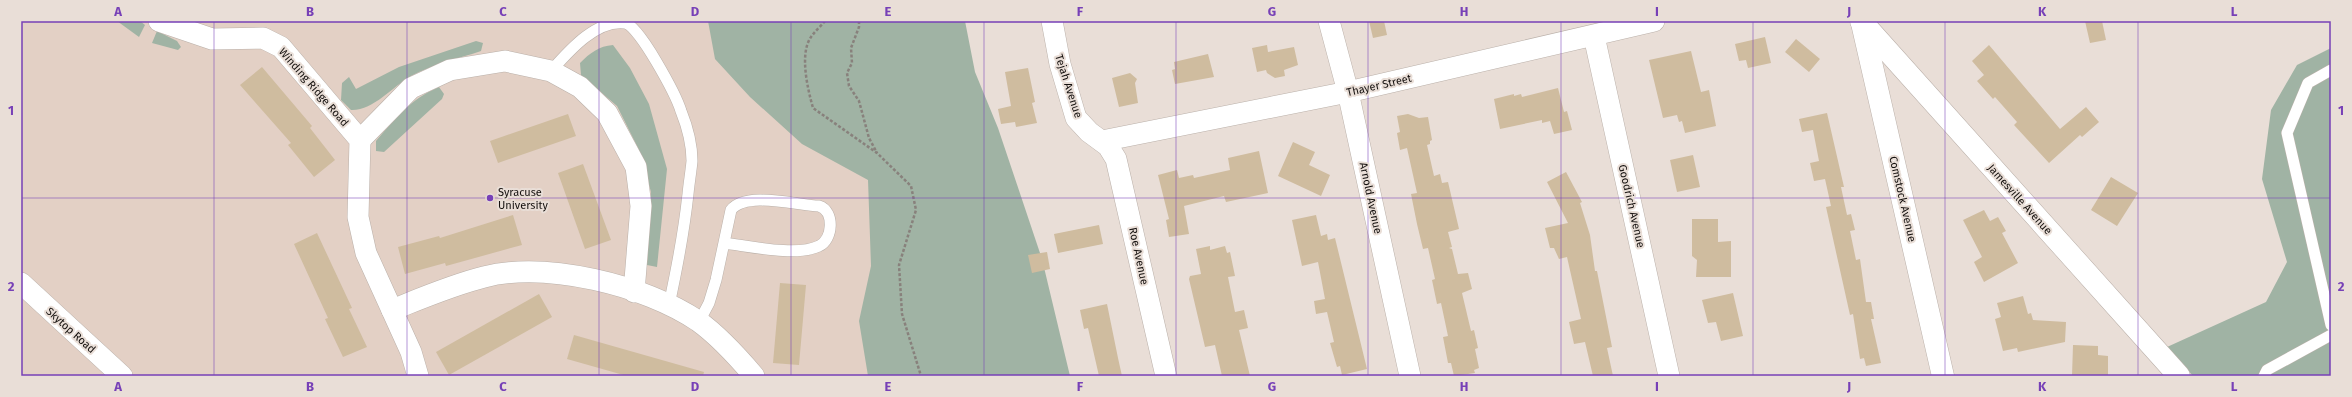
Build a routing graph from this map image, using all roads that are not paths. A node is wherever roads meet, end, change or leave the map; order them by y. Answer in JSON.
{"nodes":[{"id":1,"x":159,"y":21,"type":"edge"},
{"id":2,"x":1052,"y":21,"type":"edge"},
{"id":3,"x":1329,"y":21,"type":"edge"},
{"id":4,"x":1654,"y":21,"type":"edge"},
{"id":5,"x":1862,"y":21,"type":"edge"},
{"id":6,"x":264,"y":30,"type":"edge"},
{"id":7,"x":1594,"y":36,"type":"junction"},
{"id":8,"x":2331,"y":70,"type":"edge"},
{"id":9,"x":551,"y":71,"type":"junction"},
{"id":10,"x":1348,"y":92,"type":"junction"},
{"id":11,"x":360,"y":140,"type":"junction"},
{"id":12,"x":1102,"y":141,"type":"junction"},
{"id":13,"x":724,"y":243,"type":"junction"},
{"id":14,"x":21,"y":283,"type":"edge"},
{"id":15,"x":634,"y":292,"type":"junction"},
{"id":16,"x":669,"y":305,"type":"junction"},
{"id":17,"x":392,"y":310,"type":"junction"},
{"id":18,"x":699,"y":322,"type":"junction"},
{"id":19,"x":2331,"y":325,"type":"edge"},
{"id":20,"x":2331,"y":335,"type":"edge"},
{"id":21,"x":122,"y":376,"type":"edge"},
{"id":22,"x":418,"y":376,"type":"edge"},
{"id":23,"x":754,"y":376,"type":"edge"},
{"id":24,"x":1166,"y":376,"type":"edge"},
{"id":25,"x":1410,"y":376,"type":"edge"},
{"id":26,"x":1669,"y":376,"type":"edge"},
{"id":27,"x":1943,"y":376,"type":"edge"},
{"id":28,"x":2179,"y":376,"type":"edge"},
{"id":29,"x":2264,"y":376,"type":"edge"}],
"edges":[{"from":1,"to":6,"type":"street","name":"Winding Ridge Road"},
{"from":2,"to":12,"type":"street","name":"Tejah Avenue"},
{"from":3,"to":10,"type":"street","name":"Arnold Avenue"},
{"from":4,"to":7,"type":"street","name":"Thayer Street"},
{"from":5,"to":27,"type":"street","name":"Comstock Avenue"},
{"from":5,"to":28,"type":"street","name":"Jamesville Avenue"},
{"from":6,"to":11,"type":"street","name":"Winding Ridge Road"},
{"from":7,"to":10,"type":"street","name":"Thayer Street"},
{"from":7,"to":26,"type":"street","name":"Goodrich Avenue"},
{"from":8,"to":19,"type":"lane"},
{"from":9,"to":11,"type":"street"},
{"from":9,"to":15,"type":"street"},
{"from":9,"to":16,"type":"lane"},
{"from":10,"to":12,"type":"street","name":"Thayer Street"},
{"from":10,"to":25,"type":"street","name":"Arnold Avenue"},
{"from":11,"to":17,"type":"street"},
{"from":12,"to":24,"type":"street","name":"Roe Avenue"},
{"from":13,"to":13,"type":"lane"},
{"from":13,"to":18,"type":"lane"},
{"from":14,"to":21,"type":"street","name":"Skytop Road"},
{"from":15,"to":16,"type":"street"},
{"from":15,"to":17,"type":"street"},
{"from":16,"to":18,"type":"street"},
{"from":17,"to":22,"type":"street"},
{"from":18,"to":23,"type":"street"},
{"from":20,"to":29,"type":"lane"}]}
